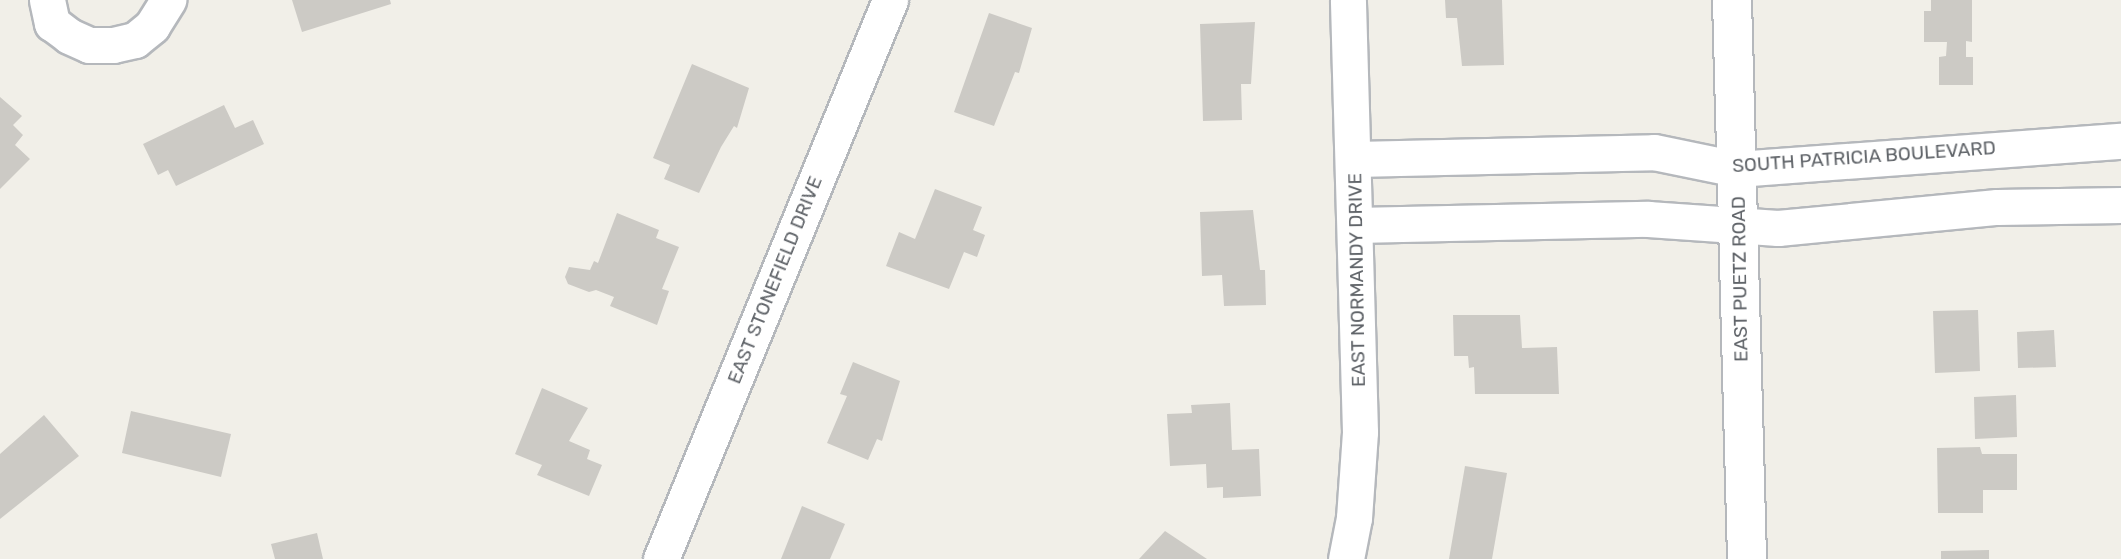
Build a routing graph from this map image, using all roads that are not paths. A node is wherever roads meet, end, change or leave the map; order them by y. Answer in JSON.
{"nodes":[{"id":1,"x":47,"y":0,"type":"edge"},
{"id":2,"x":168,"y":0,"type":"edge"},
{"id":3,"x":890,"y":0,"type":"edge"},
{"id":4,"x":1348,"y":0,"type":"edge"},
{"id":5,"x":1732,"y":0,"type":"edge"},
{"id":6,"x":2121,"y":141,"type":"edge"},
{"id":7,"x":1355,"y":159,"type":"junction"},
{"id":8,"x":1737,"y":169,"type":"junction"},
{"id":9,"x":2121,"y":205,"type":"edge"},
{"id":10,"x":1355,"y":225,"type":"junction"},
{"id":11,"x":1739,"y":227,"type":"junction"},
{"id":12,"x":661,"y":559,"type":"edge"},
{"id":13,"x":1346,"y":559,"type":"edge"},
{"id":14,"x":1747,"y":559,"type":"edge"}],
"edges":[{"from":1,"to":2,"type":"street"},
{"from":3,"to":12,"type":"street","name":"EAST STONEFIELD DRIVE"},
{"from":4,"to":7,"type":"street","name":"EAST NORMANDY DRIVE"},
{"from":5,"to":8,"type":"street","name":"EAST PUETZ ROAD"},
{"from":6,"to":8,"type":"street","name":"SOUTH PATRICIA BOULEVARD"},
{"from":7,"to":8,"type":"street","name":"SOUTH PATRICIA BOULEVARD"},
{"from":7,"to":10,"type":"street","name":"EAST NORMANDY DRIVE"},
{"from":8,"to":11,"type":"street","name":"EAST PUETZ ROAD"},
{"from":9,"to":11,"type":"street"},
{"from":10,"to":11,"type":"street"},
{"from":10,"to":13,"type":"street","name":"EAST NORMANDY DRIVE"},
{"from":11,"to":14,"type":"street","name":"EAST PUETZ ROAD"}]}
